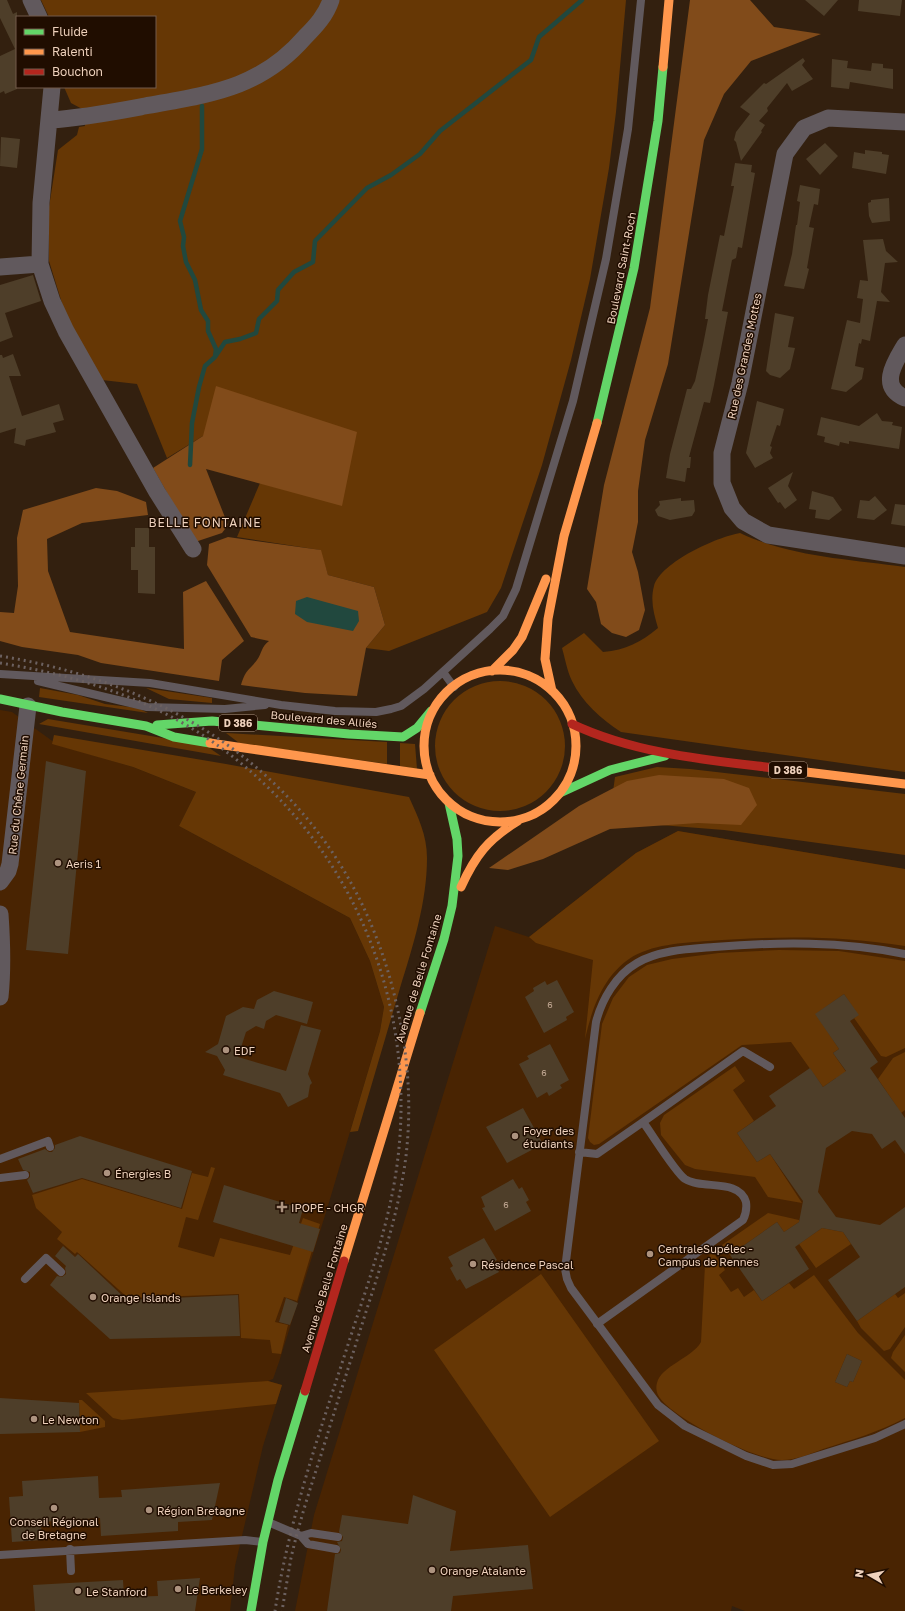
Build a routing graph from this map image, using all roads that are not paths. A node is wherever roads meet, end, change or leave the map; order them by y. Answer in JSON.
{"nodes":[{"id":1,"x":31,"y":0,"type":"edge"},
{"id":2,"x":331,"y":0,"type":"edge"},
{"id":3,"x":641,"y":0,"type":"edge"},
{"id":4,"x":669,"y":0,"type":"edge"},
{"id":5,"x":39,"y":16,"type":"edge"},
{"id":6,"x":52,"y":88,"type":"edge"},
{"id":7,"x":50,"y":120,"type":"junction"},
{"id":8,"x":905,"y":122,"type":"edge"},
{"id":9,"x":40,"y":264,"type":"junction"},
{"id":10,"x":0,"y":267,"type":"edge"},
{"id":11,"x":905,"y":345,"type":"edge"},
{"id":12,"x":905,"y":398,"type":"edge"},
{"id":13,"x":564,"y":536,"type":"junction"},
{"id":14,"x":193,"y":549,"type":"dead end"},
{"id":15,"x":905,"y":556,"type":"edge"},
{"id":16,"x":570,"y":558,"type":"dead end"},
{"id":17,"x":556,"y":630,"type":"dead end"},
{"id":18,"x":492,"y":671,"type":"junction"},
{"id":19,"x":442,"y":672,"type":"junction"},
{"id":20,"x":0,"y":674,"type":"edge"},
{"id":21,"x":18,"y":676,"type":"junction"},
{"id":22,"x":454,"y":687,"type":"junction"},
{"id":23,"x":552,"y":691,"type":"junction"},
{"id":24,"x":0,"y":699,"type":"edge"},
{"id":25,"x":439,"y":702,"type":"junction"},
{"id":26,"x":279,"y":704,"type":"junction"},
{"id":27,"x":28,"y":706,"type":"junction"},
{"id":28,"x":572,"y":724,"type":"junction"},
{"id":29,"x":146,"y":726,"type":"junction"},
{"id":30,"x":672,"y":755,"type":"junction"},
{"id":31,"x":430,"y":775,"type":"junction"},
{"id":32,"x":905,"y":784,"type":"edge"},
{"id":33,"x":560,"y":793,"type":"junction"},
{"id":34,"x":449,"y":803,"type":"junction"},
{"id":35,"x":518,"y":820,"type":"junction"},
{"id":36,"x":0,"y":882,"type":"edge"},
{"id":37,"x":452,"y":906,"type":"junction"},
{"id":38,"x":0,"y":914,"type":"edge"},
{"id":39,"x":905,"y":954,"type":"edge"},
{"id":40,"x":0,"y":997,"type":"edge"},
{"id":41,"x":770,"y":1068,"type":"dead end"},
{"id":42,"x":644,"y":1122,"type":"junction"},
{"id":43,"x":50,"y":1147,"type":"dead end"},
{"id":44,"x":579,"y":1152,"type":"junction"},
{"id":45,"x":0,"y":1159,"type":"edge"},
{"id":46,"x":25,"y":1175,"type":"dead end"},
{"id":47,"x":0,"y":1178,"type":"edge"},
{"id":48,"x":61,"y":1272,"type":"dead end"},
{"id":49,"x":25,"y":1279,"type":"dead end"},
{"id":50,"x":597,"y":1324,"type":"junction"},
{"id":51,"x":905,"y":1424,"type":"edge"},
{"id":52,"x":268,"y":1522,"type":"junction"},
{"id":53,"x":301,"y":1536,"type":"junction"},
{"id":54,"x":338,"y":1537,"type":"dead end"},
{"id":55,"x":263,"y":1542,"type":"junction"},
{"id":56,"x":336,"y":1549,"type":"dead end"},
{"id":57,"x":70,"y":1550,"type":"junction"},
{"id":58,"x":0,"y":1555,"type":"edge"},
{"id":59,"x":71,"y":1571,"type":"dead end"},
{"id":60,"x":251,"y":1611,"type":"edge"}],
"edges":[{"from":1,"to":5,"type":"street"},
{"from":2,"to":7,"type":"street"},
{"from":3,"to":19,"type":"lane"},
{"from":4,"to":13,"type":"main road","name":"Boulevard Saint-Roch"},
{"from":6,"to":7,"type":"street"},
{"from":7,"to":9,"type":"street"},
{"from":8,"to":15,"type":"street","name":"Rue des Grandes Mottes"},
{"from":9,"to":10,"type":"street"},
{"from":9,"to":14,"type":"street"},
{"from":11,"to":12,"type":"street"},
{"from":13,"to":16,"type":"lane"},
{"from":13,"to":18,"type":"main road","name":"Boulevard Saint-Roch"},
{"from":13,"to":23,"type":"main road","name":"Boulevard Saint-Roch"},
{"from":17,"to":23,"type":"lane"},
{"from":18,"to":22,"type":"main road"},
{"from":18,"to":23,"type":"main road"},
{"from":19,"to":22,"type":"lane"},
{"from":19,"to":26,"type":"lane"},
{"from":20,"to":21,"type":"lane"},
{"from":21,"to":26,"type":"lane"},
{"from":21,"to":26,"type":"lane"},
{"from":22,"to":25,"type":"main road"},
{"from":23,"to":28,"type":"main road"},
{"from":24,"to":27,"type":"main road","name":"Boulevard des Alliés","number":"D 386"},
{"from":25,"to":29,"type":"main road","name":"Boulevard des Alliés","number":"D 386"},
{"from":25,"to":31,"type":"main road"},
{"from":27,"to":29,"type":"main road","name":"Boulevard des Alliés","number":"D 386"},
{"from":27,"to":36,"type":"street","name":"Rue du Chêne Germain"},
{"from":28,"to":30,"type":"main road"},
{"from":28,"to":33,"type":"main road"},
{"from":29,"to":31,"type":"main road","name":"Boulevard des Alliés","number":"D 386"},
{"from":30,"to":32,"type":"main road","number":"D 386"},
{"from":30,"to":33,"type":"main road"},
{"from":31,"to":34,"type":"main road"},
{"from":33,"to":35,"type":"main road"},
{"from":34,"to":35,"type":"main road"},
{"from":34,"to":37,"type":"main road","name":"Avenue de Belle Fontaine"},
{"from":35,"to":37,"type":"main road","name":"Avenue de Belle Fontaine"},
{"from":37,"to":52,"type":"main road","name":"Avenue de Belle Fontaine"},
{"from":38,"to":40,"type":"street"},
{"from":39,"to":44,"type":"lane"},
{"from":41,"to":42,"type":"lane"},
{"from":42,"to":44,"type":"lane"},
{"from":42,"to":50,"type":"lane"},
{"from":43,"to":45,"type":"lane"},
{"from":44,"to":50,"type":"lane"},
{"from":46,"to":47,"type":"lane"},
{"from":48,"to":49,"type":"lane"},
{"from":50,"to":51,"type":"lane"},
{"from":52,"to":53,"type":"lane"},
{"from":52,"to":55,"type":"main road","name":"Avenue de Belle Fontaine"},
{"from":53,"to":54,"type":"lane"},
{"from":53,"to":56,"type":"lane"},
{"from":55,"to":57,"type":"lane"},
{"from":55,"to":60,"type":"main road","name":"Avenue de Belle Fontaine"},
{"from":57,"to":58,"type":"lane"},
{"from":57,"to":59,"type":"lane"}]}
